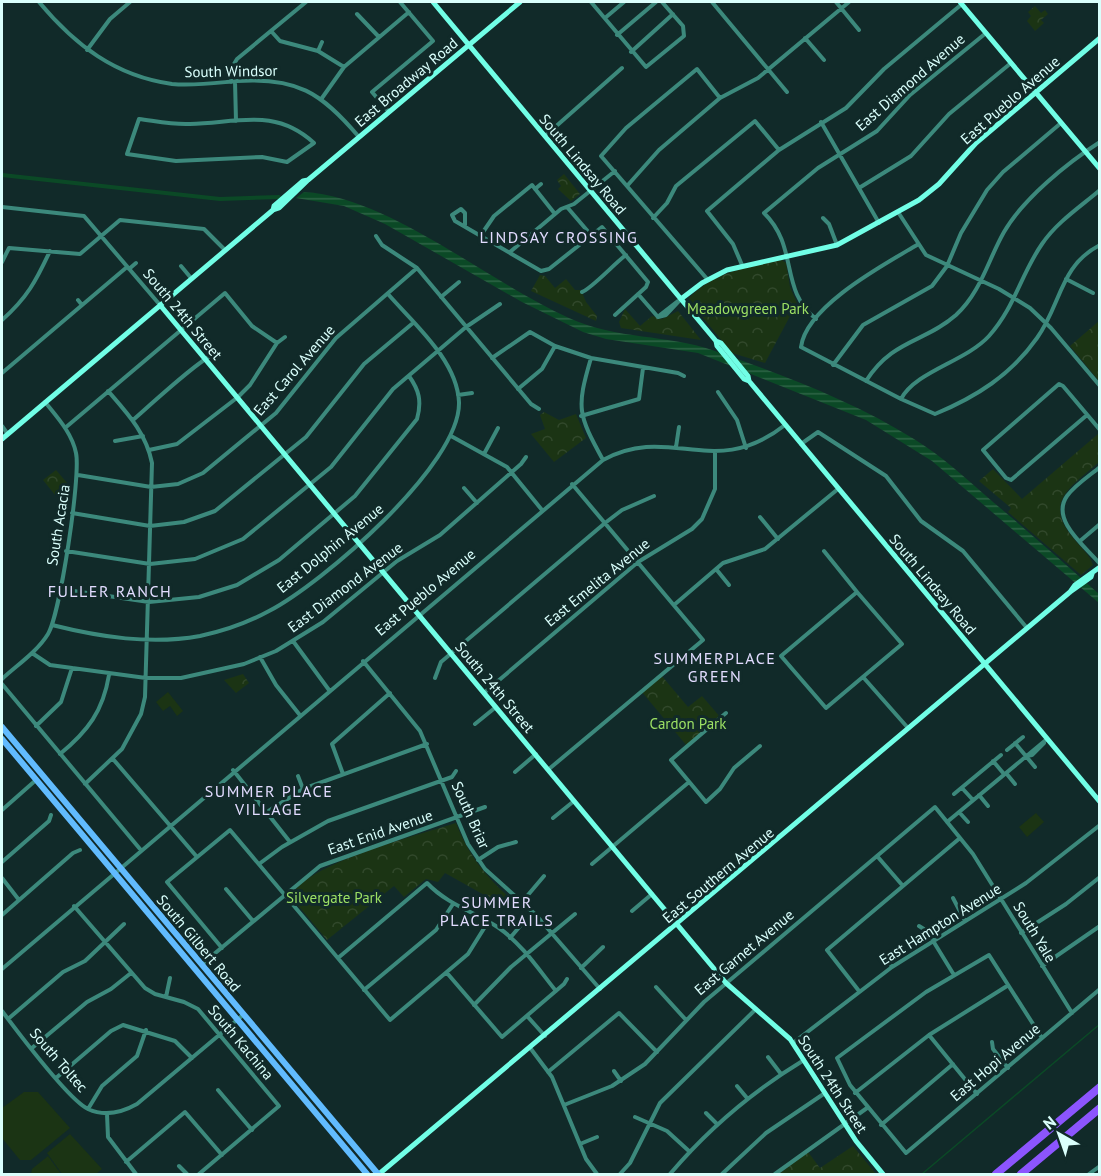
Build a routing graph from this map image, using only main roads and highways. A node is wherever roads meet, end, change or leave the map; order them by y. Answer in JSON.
{"nodes":[{"id":1,"x":433,"y":2,"type":"edge"},
{"id":2,"x":520,"y":2,"type":"edge"},
{"id":3,"x":961,"y":3,"type":"edge"},
{"id":4,"x":1100,"y":38,"type":"edge"},
{"id":5,"x":469,"y":45,"type":"junction"},
{"id":6,"x":1035,"y":92,"type":"junction"},
{"id":7,"x":1100,"y":169,"type":"edge"},
{"id":8,"x":308,"y":180,"type":"junction"},
{"id":9,"x":273,"y":210,"type":"junction"},
{"id":10,"x":681,"y":299,"type":"junction"},
{"id":11,"x":160,"y":305,"type":"junction"},
{"id":12,"x":716,"y":341,"type":"junction"},
{"id":13,"x":749,"y":381,"type":"junction"},
{"id":14,"x":2,"y":439,"type":"edge"},
{"id":15,"x":1100,"y":566,"type":"edge"},
{"id":16,"x":985,"y":664,"type":"junction"},
{"id":17,"x":2,"y":728,"type":"edge"},
{"id":18,"x":2,"y":739,"type":"edge"},
{"id":19,"x":1100,"y":802,"type":"edge"},
{"id":20,"x":117,"y":869,"type":"junction"},
{"id":21,"x":678,"y":924,"type":"junction"},
{"id":22,"x":171,"y":940,"type":"junction"},
{"id":23,"x":201,"y":965,"type":"junction"},
{"id":24,"x":241,"y":1018,"type":"junction"},
{"id":25,"x":1100,"y":1087,"type":"edge"},
{"id":26,"x":316,"y":1102,"type":"junction"},
{"id":27,"x":311,"y":1108,"type":"junction"},
{"id":28,"x":1100,"y":1108,"type":"edge"},
{"id":29,"x":367,"y":1174,"type":"edge"},
{"id":30,"x":379,"y":1174,"type":"edge"},
{"id":31,"x":883,"y":1174,"type":"edge"},
{"id":32,"x":996,"y":1174,"type":"edge"},
{"id":33,"x":1021,"y":1174,"type":"edge"}],
"edges":[{"from":1,"to":5,"type":"main road","name":"South Lindsay Road"},
{"from":2,"to":5,"type":"main road","name":"East Broadway Road"},
{"from":3,"to":6,"type":"main road"},
{"from":4,"to":6,"type":"main road","name":"East Pueblo Avenue"},
{"from":5,"to":8,"type":"main road","name":"East Broadway Road"},
{"from":5,"to":10,"type":"main road","name":"South Lindsay Road"},
{"from":6,"to":7,"type":"main road"},
{"from":6,"to":10,"type":"main road","name":"East Pueblo Avenue"},
{"from":8,"to":9,"type":"main road","name":"East Broadway Road"},
{"from":8,"to":9,"type":"main road","name":"East Broadway Road"},
{"from":9,"to":11,"type":"main road","name":"East Broadway Road"},
{"from":10,"to":12,"type":"main road","name":"South Lindsay Road"},
{"from":11,"to":14,"type":"main road","name":"East Broadway Road"},
{"from":11,"to":21,"type":"main road","name":"South 24th Street"},
{"from":12,"to":13,"type":"main road","name":"South Lindsay Road"},
{"from":12,"to":13,"type":"main road","name":"South Lindsay Road"},
{"from":13,"to":16,"type":"main road","name":"South Lindsay Road"},
{"from":15,"to":16,"type":"main road","name":"East Southern Avenue"},
{"from":16,"to":19,"type":"main road","name":"South Lindsay Road"},
{"from":16,"to":21,"type":"main road","name":"East Southern Avenue"},
{"from":17,"to":20,"type":"main road","name":"South Gilbert Road"},
{"from":18,"to":20,"type":"main road","name":"South Gilbert Road"},
{"from":20,"to":22,"type":"main road","name":"South Gilbert Road"},
{"from":20,"to":23,"type":"main road","name":"South Gilbert Road"},
{"from":21,"to":30,"type":"main road","name":"East Southern Avenue"},
{"from":21,"to":31,"type":"main road","name":"South 24th Street"},
{"from":22,"to":23,"type":"main road"},
{"from":22,"to":24,"type":"main road","name":"South Gilbert Road"},
{"from":23,"to":24,"type":"main road","name":"South Gilbert Road"},
{"from":24,"to":26,"type":"main road","name":"South Gilbert Road"},
{"from":24,"to":27,"type":"main road","name":"South Gilbert Road"},
{"from":25,"to":32,"type":"highway"},
{"from":26,"to":27,"type":"main road"},
{"from":26,"to":30,"type":"main road","name":"South Gilbert Road"},
{"from":27,"to":29,"type":"main road","name":"South Gilbert Road"},
{"from":28,"to":33,"type":"highway"}]}
